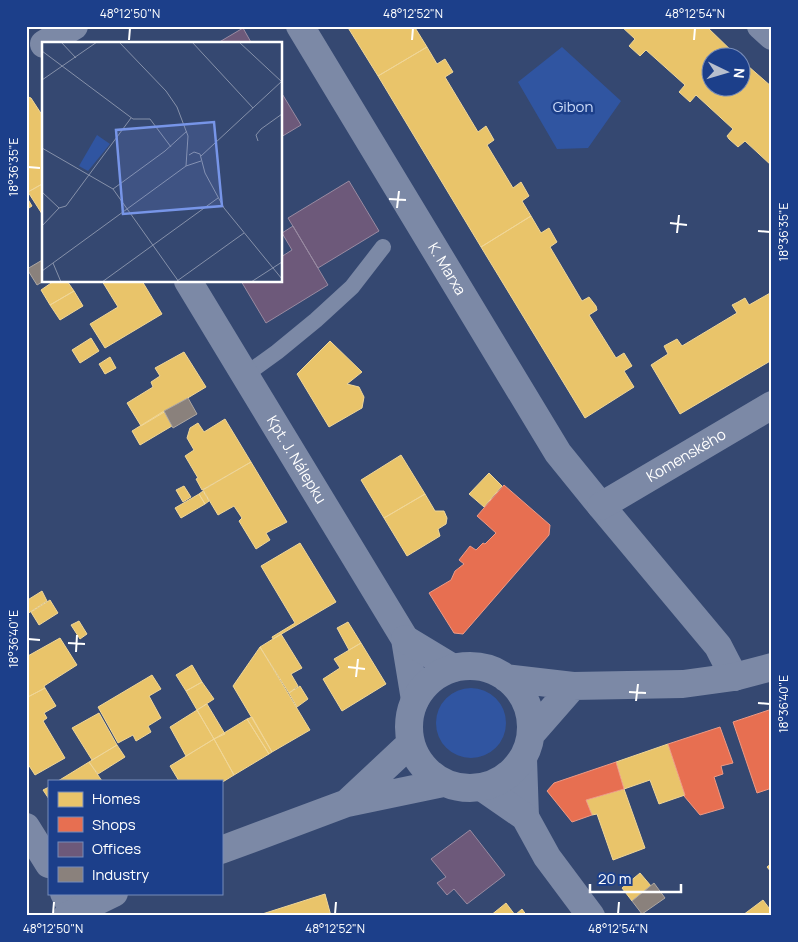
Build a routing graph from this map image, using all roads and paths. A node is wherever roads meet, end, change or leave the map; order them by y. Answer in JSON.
{"nodes":[{"id":1,"x":34,"y":26,"type":"edge"},
{"id":2,"x":74,"y":26,"type":"edge"},
{"id":3,"x":300,"y":26,"type":"edge"},
{"id":4,"x":761,"y":26,"type":"edge"},
{"id":5,"x":772,"y":36,"type":"edge"},
{"id":6,"x":43,"y":42,"type":"edge"},
{"id":7,"x":47,"y":42,"type":"edge"},
{"id":8,"x":42,"y":45,"type":"edge"},
{"id":9,"x":26,"y":54,"type":"edge"},
{"id":10,"x":383,"y":247,"type":"dead end"},
{"id":11,"x":189,"y":282,"type":"edge"},
{"id":12,"x":245,"y":375,"type":"junction"},
{"id":13,"x":772,"y":405,"type":"edge"},
{"id":14,"x":601,"y":506,"type":"junction"},
{"id":15,"x":405,"y":638,"type":"junction"},
{"id":16,"x":772,"y":667,"type":"edge"},
{"id":17,"x":453,"y":668,"type":"junction"},
{"id":18,"x":734,"y":677,"type":"junction"},
{"id":19,"x":506,"y":678,"type":"junction"},
{"id":20,"x":573,"y":686,"type":"junction"},
{"id":21,"x":415,"y":700,"type":"junction"},
{"id":22,"x":531,"y":734,"type":"junction"},
{"id":23,"x":411,"y":743,"type":"junction"},
{"id":24,"x":522,"y":759,"type":"junction"},
{"id":25,"x":443,"y":783,"type":"junction"},
{"id":26,"x":483,"y":788,"type":"junction"},
{"id":27,"x":347,"y":804,"type":"junction"},
{"id":28,"x":525,"y":817,"type":"junction"},
{"id":29,"x":26,"y":827,"type":"edge"},
{"id":30,"x":222,"y":850,"type":"edge"},
{"id":31,"x":48,"y":862,"type":"edge"},
{"id":32,"x":111,"y":894,"type":"edge"},
{"id":33,"x":69,"y":907,"type":"edge"},
{"id":34,"x":591,"y":916,"type":"edge"}],
"edges":[{"from":1,"to":6,"type":"street"},
{"from":2,"to":7,"type":"street"},
{"from":3,"to":14,"type":"street","name":"K. Marxa"},
{"from":4,"to":5,"type":"street"},
{"from":8,"to":9,"type":"street"},
{"from":10,"to":12,"type":"lane"},
{"from":11,"to":12,"type":"street","name":"Kpt. J. Nálepku"},
{"from":12,"to":15,"type":"street","name":"Kpt. J. Nálepku"},
{"from":13,"to":14,"type":"street","name":"Komenského"},
{"from":14,"to":18,"type":"street","name":"K. Marxa"},
{"from":15,"to":17,"type":"street","name":"Kpt. J. Nálepku"},
{"from":15,"to":21,"type":"street","name":"Kpt. J. Nálepku"},
{"from":16,"to":18,"type":"street"},
{"from":17,"to":19,"type":"street"},
{"from":17,"to":21,"type":"street"},
{"from":18,"to":20,"type":"street"},
{"from":19,"to":20,"type":"street"},
{"from":19,"to":22,"type":"street"},
{"from":20,"to":22,"type":"street"},
{"from":21,"to":23,"type":"street"},
{"from":22,"to":24,"type":"street"},
{"from":23,"to":25,"type":"street"},
{"from":23,"to":27,"type":"street"},
{"from":24,"to":26,"type":"street"},
{"from":24,"to":28,"type":"street"},
{"from":25,"to":26,"type":"street"},
{"from":25,"to":27,"type":"street"},
{"from":26,"to":28,"type":"street"},
{"from":27,"to":30,"type":"street"},
{"from":28,"to":34,"type":"street"},
{"from":29,"to":31,"type":"street"},
{"from":32,"to":33,"type":"street"}]}
